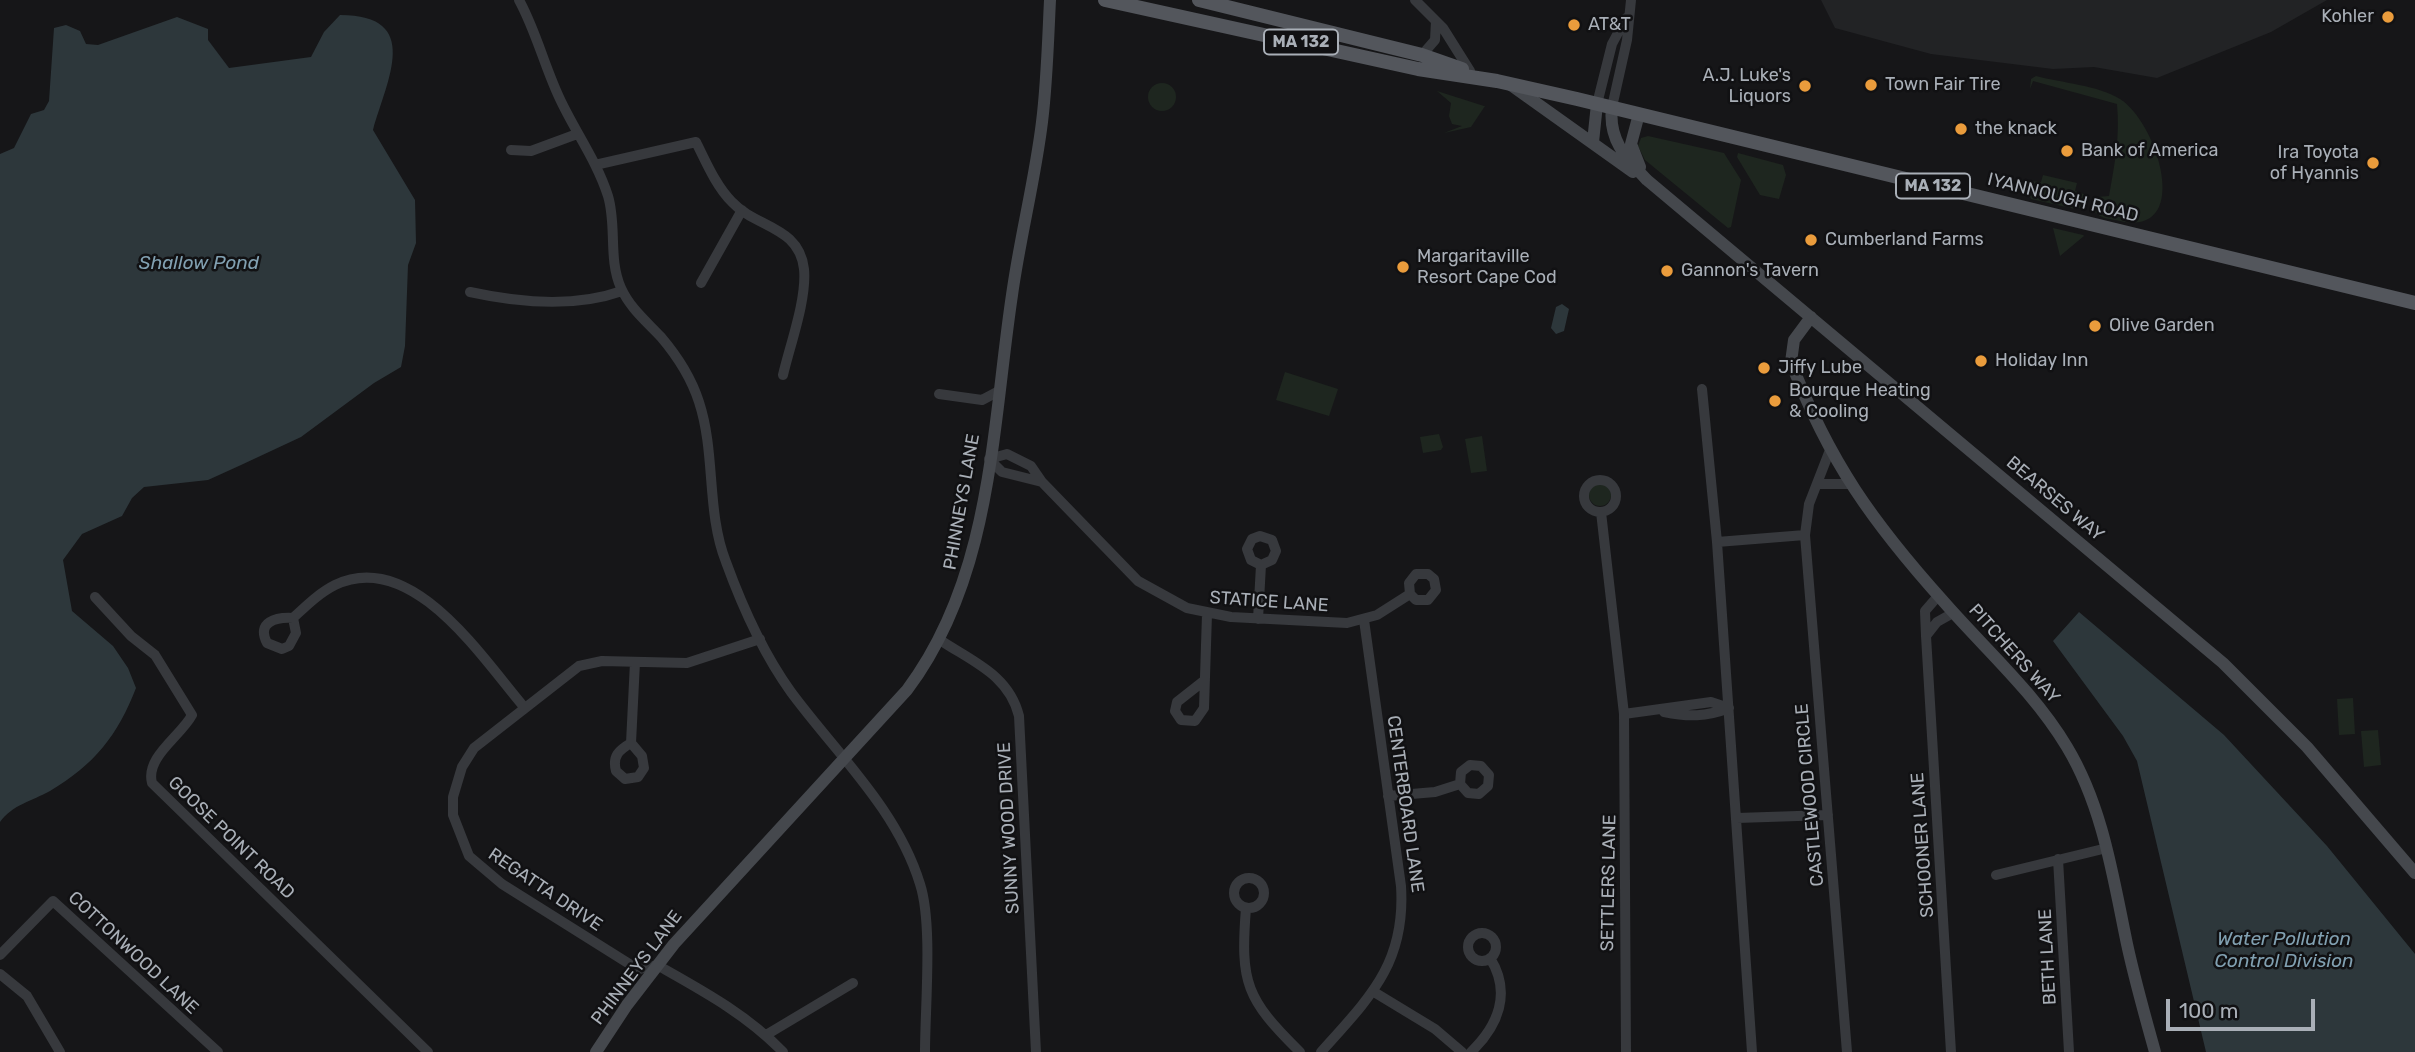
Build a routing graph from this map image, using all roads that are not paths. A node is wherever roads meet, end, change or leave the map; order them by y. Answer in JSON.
{"nodes":[{"id":1,"x":519,"y":0,"type":"edge"},
{"id":2,"x":1050,"y":0,"type":"edge"},
{"id":3,"x":1105,"y":0,"type":"edge"},
{"id":4,"x":1199,"y":0,"type":"edge"},
{"id":5,"x":1415,"y":0,"type":"edge"},
{"id":6,"x":1630,"y":0,"type":"edge"},
{"id":7,"x":1436,"y":21,"type":"junction"},
{"id":8,"x":1422,"y":55,"type":"junction"},
{"id":9,"x":1470,"y":71,"type":"junction"},
{"id":10,"x":1502,"y":82,"type":"junction"},
{"id":11,"x":1604,"y":106,"type":"junction"},
{"id":12,"x":1639,"y":114,"type":"junction"},
{"id":13,"x":578,"y":134,"type":"junction"},
{"id":14,"x":1593,"y":142,"type":"junction"},
{"id":15,"x":511,"y":150,"type":"dead end"},
{"id":16,"x":594,"y":165,"type":"junction"},
{"id":17,"x":1647,"y":180,"type":"junction"},
{"id":18,"x":742,"y":210,"type":"junction"},
{"id":19,"x":701,"y":283,"type":"dead end"},
{"id":20,"x":622,"y":291,"type":"junction"},
{"id":21,"x":470,"y":292,"type":"dead end"},
{"id":22,"x":2415,"y":303,"type":"edge"},
{"id":23,"x":1811,"y":317,"type":"junction"},
{"id":24,"x":783,"y":375,"type":"dead end"},
{"id":25,"x":1702,"y":389,"type":"dead end"},
{"id":26,"x":999,"y":391,"type":"junction"},
{"id":27,"x":939,"y":394,"type":"dead end"},
{"id":28,"x":1830,"y":450,"type":"junction"},
{"id":29,"x":989,"y":459,"type":"junction"},
{"id":30,"x":1042,"y":482,"type":"junction"},
{"id":31,"x":1818,"y":484,"type":"junction"},
{"id":32,"x":1849,"y":485,"type":"junction"},
{"id":33,"x":1601,"y":512,"type":"dead end"},
{"id":34,"x":1805,"y":536,"type":"junction"},
{"id":35,"x":1717,"y":542,"type":"junction"},
{"id":36,"x":1261,"y":565,"type":"dead end"},
{"id":37,"x":1410,"y":594,"type":"dead end"},
{"id":38,"x":1938,"y":596,"type":"junction"},
{"id":39,"x":95,"y":597,"type":"dead end"},
{"id":40,"x":1953,"y":613,"type":"junction"},
{"id":41,"x":1207,"y":614,"type":"junction"},
{"id":42,"x":293,"y":618,"type":"dead end"},
{"id":43,"x":1258,"y":619,"type":"junction"},
{"id":44,"x":1364,"y":620,"type":"junction"},
{"id":45,"x":1926,"y":636,"type":"junction"},
{"id":46,"x":760,"y":639,"type":"junction"},
{"id":47,"x":940,"y":640,"type":"junction"},
{"id":48,"x":635,"y":663,"type":"junction"},
{"id":49,"x":1205,"y":680,"type":"dead end"},
{"id":50,"x":524,"y":707,"type":"junction"},
{"id":51,"x":1729,"y":708,"type":"junction"},
{"id":52,"x":1624,"y":714,"type":"junction"},
{"id":53,"x":631,"y":743,"type":"dead end"},
{"id":54,"x":846,"y":756,"type":"junction"},
{"id":55,"x":1460,"y":784,"type":"dead end"},
{"id":56,"x":1388,"y":796,"type":"junction"},
{"id":57,"x":1828,"y":815,"type":"junction"},
{"id":58,"x":1737,"y":818,"type":"junction"},
{"id":59,"x":2107,"y":848,"type":"junction"},
{"id":60,"x":2058,"y":859,"type":"junction"},
{"id":61,"x":2415,"y":873,"type":"edge"},
{"id":62,"x":1996,"y":875,"type":"dead end"},
{"id":63,"x":1246,"y":908,"type":"dead end"},
{"id":64,"x":0,"y":955,"type":"edge"},
{"id":65,"x":1490,"y":958,"type":"dead end"},
{"id":66,"x":657,"y":965,"type":"junction"},
{"id":67,"x":0,"y":974,"type":"edge"},
{"id":68,"x":853,"y":983,"type":"dead end"},
{"id":69,"x":1374,"y":992,"type":"junction"},
{"id":70,"x":766,"y":1035,"type":"junction"},
{"id":71,"x":60,"y":1052,"type":"edge"},
{"id":72,"x":218,"y":1052,"type":"edge"},
{"id":73,"x":428,"y":1052,"type":"edge"},
{"id":74,"x":596,"y":1052,"type":"edge"},
{"id":75,"x":783,"y":1052,"type":"edge"},
{"id":76,"x":925,"y":1052,"type":"edge"},
{"id":77,"x":1036,"y":1052,"type":"edge"},
{"id":78,"x":1300,"y":1052,"type":"edge"},
{"id":79,"x":1321,"y":1052,"type":"edge"},
{"id":80,"x":1462,"y":1052,"type":"edge"},
{"id":81,"x":1471,"y":1052,"type":"edge"},
{"id":82,"x":1626,"y":1052,"type":"edge"},
{"id":83,"x":1752,"y":1052,"type":"edge"},
{"id":84,"x":1847,"y":1052,"type":"edge"},
{"id":85,"x":1951,"y":1052,"type":"edge"},
{"id":86,"x":2069,"y":1052,"type":"edge"},
{"id":87,"x":2155,"y":1052,"type":"edge"}],
"edges":[{"from":1,"to":13,"type":"street"},
{"from":2,"to":26,"type":"main road","name":"PHINNEYS LANE"},
{"from":3,"to":10,"type":"main road","name":"IYANNOUGH ROAD","number":"MA 132"},
{"from":4,"to":8,"type":"main road","name":"IYANNOUGH ROAD","number":"MA 132"},
{"from":5,"to":7,"type":"street"},
{"from":6,"to":11,"type":"street","name":"BEARSES WAY"},
{"from":7,"to":8,"type":"street"},
{"from":7,"to":9,"type":"street"},
{"from":8,"to":9,"type":"main road","name":"IYANNOUGH ROAD","number":"MA 132"},
{"from":9,"to":10,"type":"main road","name":"IYANNOUGH ROAD","number":"MA 132"},
{"from":10,"to":11,"type":"main road","name":"IYANNOUGH ROAD","number":"MA 132"},
{"from":10,"to":14,"type":"main road"},
{"from":11,"to":12,"type":"main road","name":"IYANNOUGH ROAD","number":"MA 132"},
{"from":11,"to":14,"type":"main road","name":"BEARSES WAY"},
{"from":11,"to":17,"type":"main road","name":"BEARSES WAY"},
{"from":12,"to":17,"type":"main road"},
{"from":12,"to":22,"type":"main road","name":"IYANNOUGH ROAD","number":"MA 132"},
{"from":13,"to":15,"type":"street"},
{"from":13,"to":16,"type":"street"},
{"from":14,"to":17,"type":"main road","name":"BEARSES WAY"},
{"from":16,"to":18,"type":"street"},
{"from":16,"to":20,"type":"street"},
{"from":17,"to":23,"type":"main road","name":"BEARSES WAY"},
{"from":18,"to":19,"type":"street"},
{"from":18,"to":24,"type":"street"},
{"from":20,"to":21,"type":"street"},
{"from":20,"to":46,"type":"street"},
{"from":23,"to":28,"type":"main road","name":"PITCHERS WAY"},
{"from":23,"to":61,"type":"main road","name":"BEARSES WAY"},
{"from":25,"to":35,"type":"street"},
{"from":26,"to":27,"type":"street"},
{"from":26,"to":29,"type":"main road","name":"PHINNEYS LANE"},
{"from":28,"to":31,"type":"street","name":"CASTLEWOOD CIRCLE"},
{"from":28,"to":32,"type":"main road","name":"PITCHERS WAY"},
{"from":29,"to":30,"type":"street"},
{"from":29,"to":30,"type":"street","name":"STATICE LANE"},
{"from":29,"to":47,"type":"main road","name":"PHINNEYS LANE"},
{"from":30,"to":41,"type":"street","name":"STATICE LANE"},
{"from":31,"to":32,"type":"street"},
{"from":31,"to":34,"type":"street","name":"CASTLEWOOD CIRCLE"},
{"from":32,"to":38,"type":"main road","name":"PITCHERS WAY"},
{"from":33,"to":52,"type":"street","name":"SETTLERS LANE"},
{"from":34,"to":35,"type":"street"},
{"from":34,"to":57,"type":"street","name":"CASTLEWOOD CIRCLE"},
{"from":35,"to":51,"type":"street"},
{"from":36,"to":43,"type":"street"},
{"from":37,"to":44,"type":"street","name":"STATICE LANE"},
{"from":38,"to":40,"type":"main road","name":"PITCHERS WAY"},
{"from":38,"to":45,"type":"street","name":"SCHOONER LANE"},
{"from":39,"to":73,"type":"street","name":"GOOSE POINT ROAD"},
{"from":40,"to":45,"type":"street"},
{"from":40,"to":59,"type":"main road","name":"PITCHERS WAY"},
{"from":41,"to":43,"type":"street","name":"STATICE LANE"},
{"from":41,"to":49,"type":"street"},
{"from":42,"to":50,"type":"street"},
{"from":43,"to":44,"type":"street","name":"STATICE LANE"},
{"from":44,"to":56,"type":"street","name":"CENTERBOARD LANE"},
{"from":45,"to":85,"type":"street","name":"SCHOONER LANE"},
{"from":46,"to":48,"type":"street","name":"REGATTA DRIVE"},
{"from":46,"to":54,"type":"street"},
{"from":47,"to":54,"type":"main road","name":"PHINNEYS LANE"},
{"from":47,"to":77,"type":"street","name":"SUNNY WOOD DRIVE"},
{"from":48,"to":50,"type":"street","name":"REGATTA DRIVE"},
{"from":48,"to":53,"type":"street"},
{"from":50,"to":66,"type":"street","name":"REGATTA DRIVE"},
{"from":51,"to":52,"type":"street"},
{"from":51,"to":58,"type":"street"},
{"from":52,"to":82,"type":"street","name":"SETTLERS LANE"},
{"from":54,"to":66,"type":"main road","name":"PHINNEYS LANE"},
{"from":54,"to":76,"type":"street"},
{"from":55,"to":56,"type":"street"},
{"from":56,"to":69,"type":"street","name":"CENTERBOARD LANE"},
{"from":57,"to":58,"type":"street"},
{"from":57,"to":84,"type":"street","name":"CASTLEWOOD CIRCLE"},
{"from":58,"to":83,"type":"street"},
{"from":59,"to":60,"type":"street"},
{"from":59,"to":87,"type":"main road","name":"PITCHERS WAY"},
{"from":60,"to":62,"type":"street"},
{"from":60,"to":86,"type":"street","name":"BETH LANE"},
{"from":63,"to":78,"type":"street"},
{"from":64,"to":72,"type":"street","name":"COTTONWOOD LANE"},
{"from":65,"to":81,"type":"street"},
{"from":66,"to":70,"type":"street"},
{"from":66,"to":74,"type":"main road","name":"PHINNEYS LANE"},
{"from":67,"to":71,"type":"street"},
{"from":68,"to":70,"type":"street"},
{"from":69,"to":79,"type":"street","name":"CENTERBOARD LANE"},
{"from":69,"to":80,"type":"street"},
{"from":70,"to":75,"type":"street"}]}
